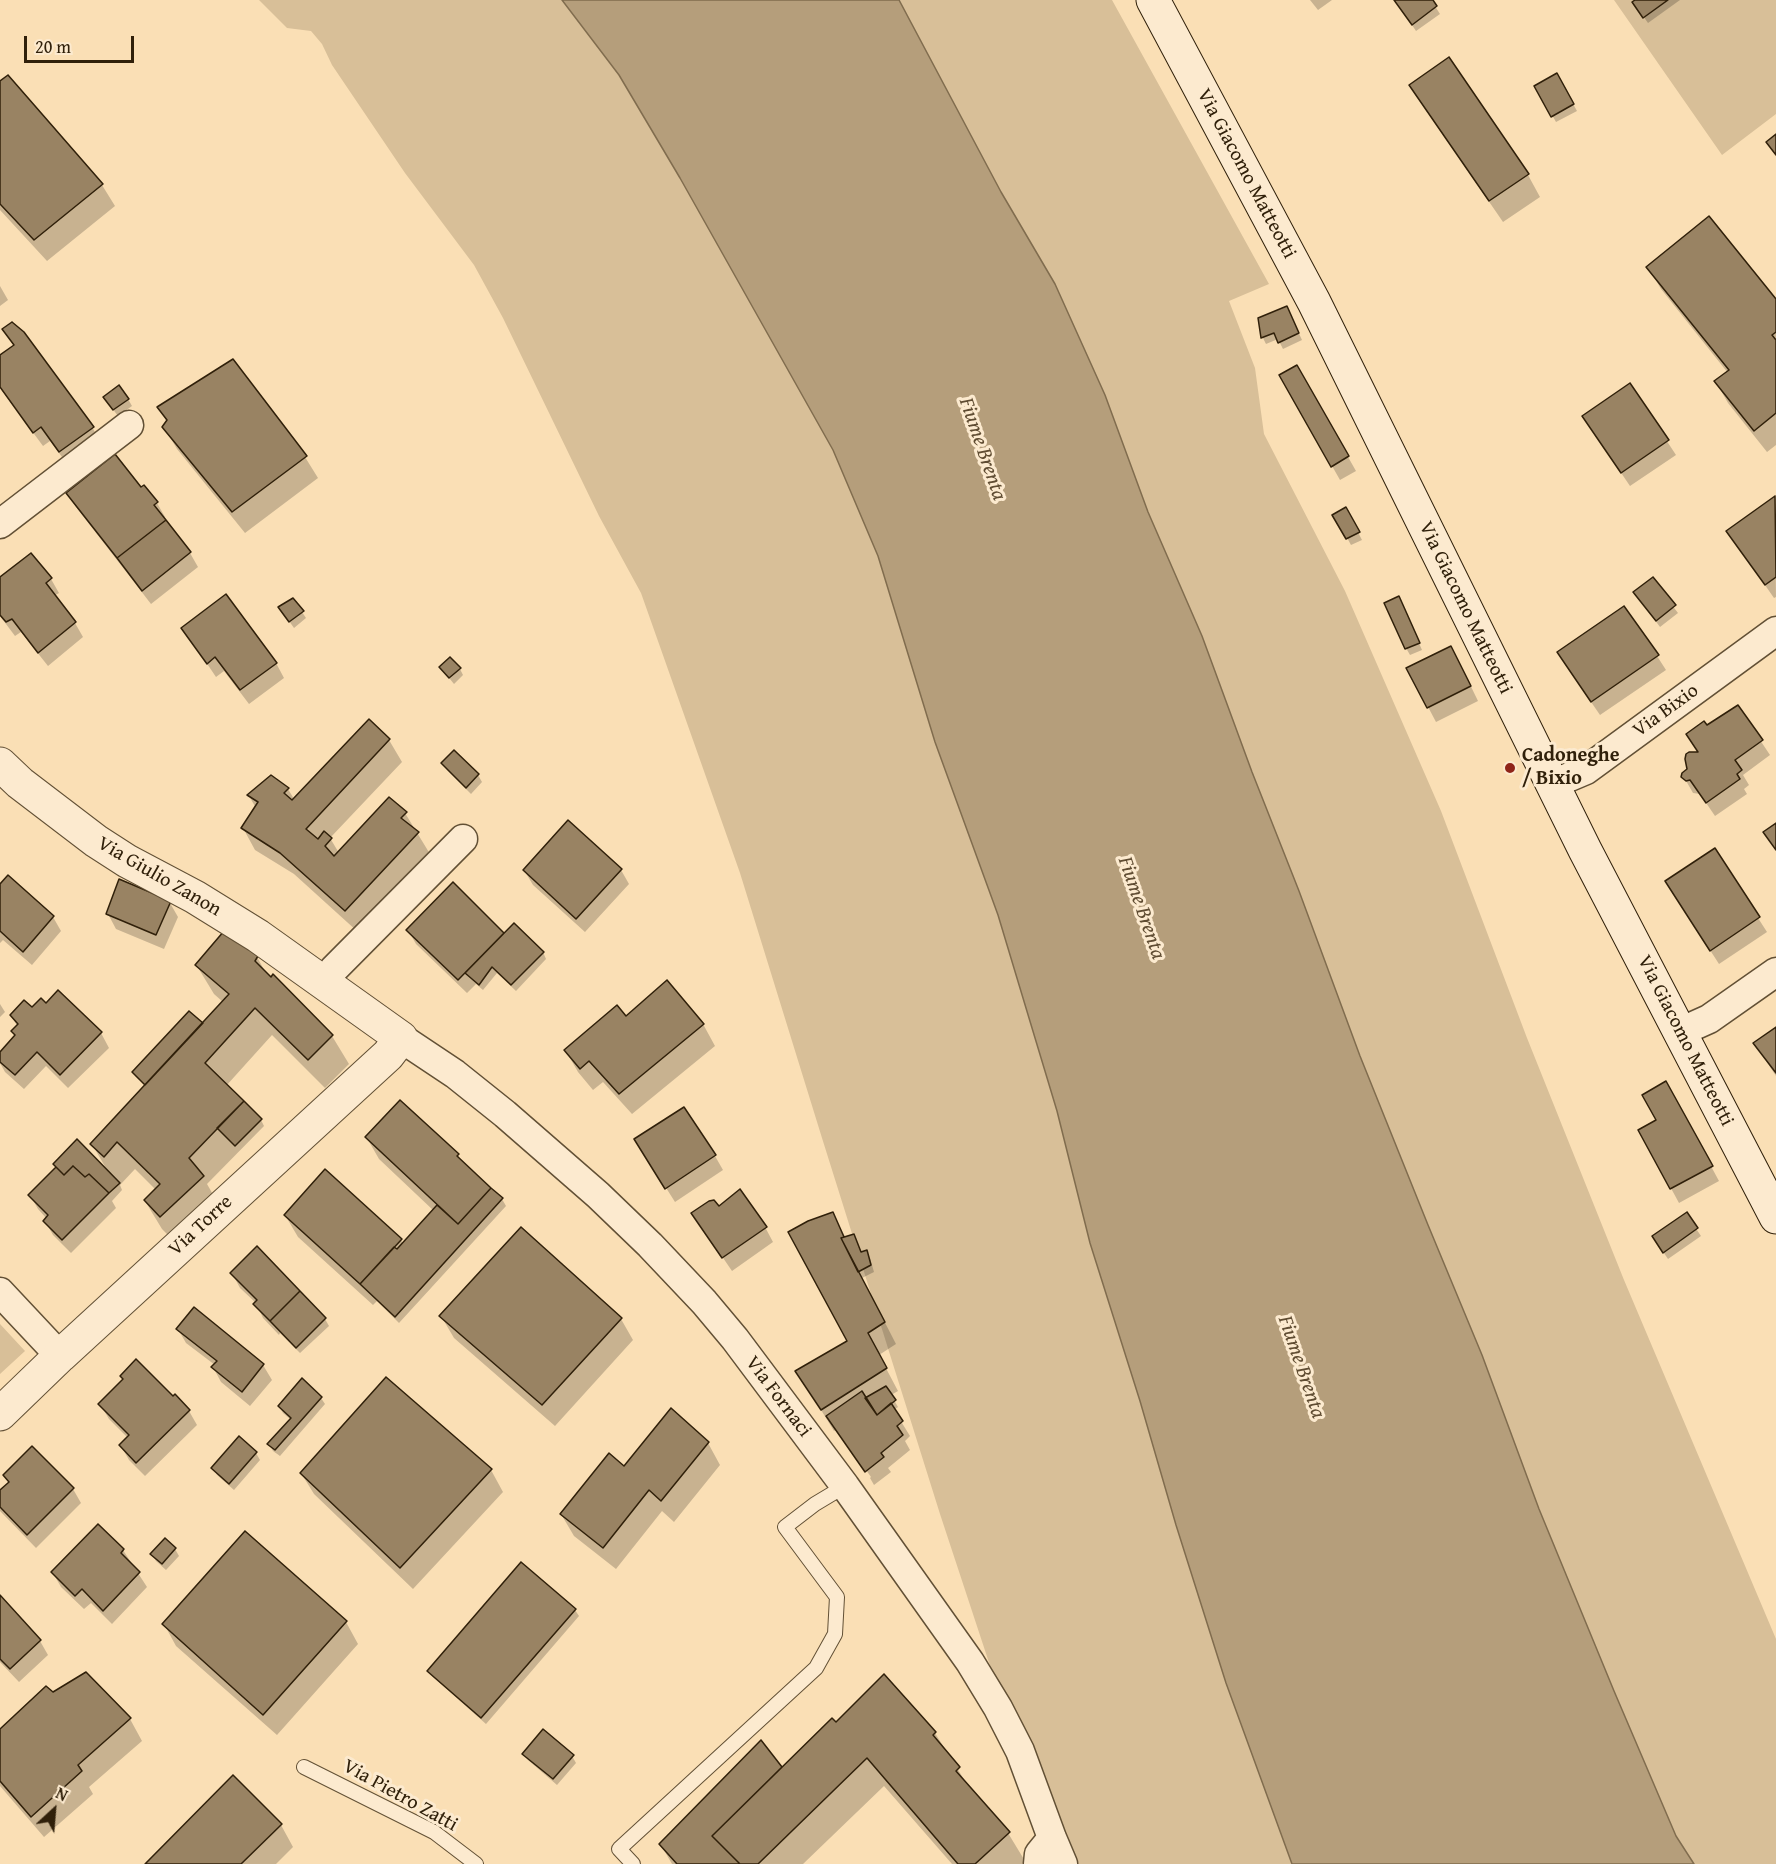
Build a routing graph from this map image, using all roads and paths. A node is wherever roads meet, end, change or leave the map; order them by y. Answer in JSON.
{"nodes":[{"id":1,"x":1153,"y":0,"type":"edge"},
{"id":2,"x":129,"y":425,"type":"dead end"},
{"id":3,"x":0,"y":524,"type":"edge"},
{"id":4,"x":1776,"y":631,"type":"edge"},
{"id":5,"x":0,"y":764,"type":"edge"},
{"id":6,"x":1553,"y":784,"type":"junction"},
{"id":7,"x":463,"y":839,"type":"dead end"},
{"id":8,"x":1776,"y":972,"type":"edge"},
{"id":9,"x":325,"y":983,"type":"junction"},
{"id":10,"x":1680,"y":1032,"type":"junction"},
{"id":11,"x":401,"y":1038,"type":"junction"},
{"id":12,"x":1776,"y":1217,"type":"edge"},
{"id":13,"x":0,"y":1292,"type":"edge"},
{"id":14,"x":60,"y":1356,"type":"junction"},
{"id":15,"x":0,"y":1414,"type":"edge"},
{"id":16,"x":845,"y":1486,"type":"junction"},
{"id":17,"x":304,"y":1767,"type":"dead end"},
{"id":18,"x":1052,"y":1838,"type":"junction"},
{"id":19,"x":476,"y":1864,"type":"edge"},
{"id":20,"x":633,"y":1864,"type":"edge"},
{"id":21,"x":1038,"y":1864,"type":"edge"},
{"id":22,"x":1063,"y":1864,"type":"edge"}],
"edges":[{"from":1,"to":6,"type":"main road","name":"Via Giacomo Matteotti"},
{"from":2,"to":3,"type":"street"},
{"from":4,"to":6,"type":"street","name":"Via Bixio"},
{"from":5,"to":9,"type":"main road","name":"Via Giulio Zanon"},
{"from":6,"to":10,"type":"main road","name":"Via Giacomo Matteotti"},
{"from":7,"to":9,"type":"street"},
{"from":8,"to":10,"type":"street"},
{"from":9,"to":11,"type":"main road","name":"Via Giulio Zanon"},
{"from":10,"to":12,"type":"main road","name":"Via Giacomo Matteotti"},
{"from":11,"to":14,"type":"main road","name":"Via Torre"},
{"from":11,"to":16,"type":"street","name":"Via Fornaci"},
{"from":13,"to":14,"type":"street"},
{"from":14,"to":15,"type":"main road","name":"Via Torre"},
{"from":16,"to":18,"type":"street","name":"Via Fornaci"},
{"from":16,"to":20,"type":"lane"},
{"from":17,"to":19,"type":"lane","name":"Via Pietro Zatti"},
{"from":18,"to":21,"type":"street"},
{"from":18,"to":22,"type":"street","name":"Via Fornaci"}]}
